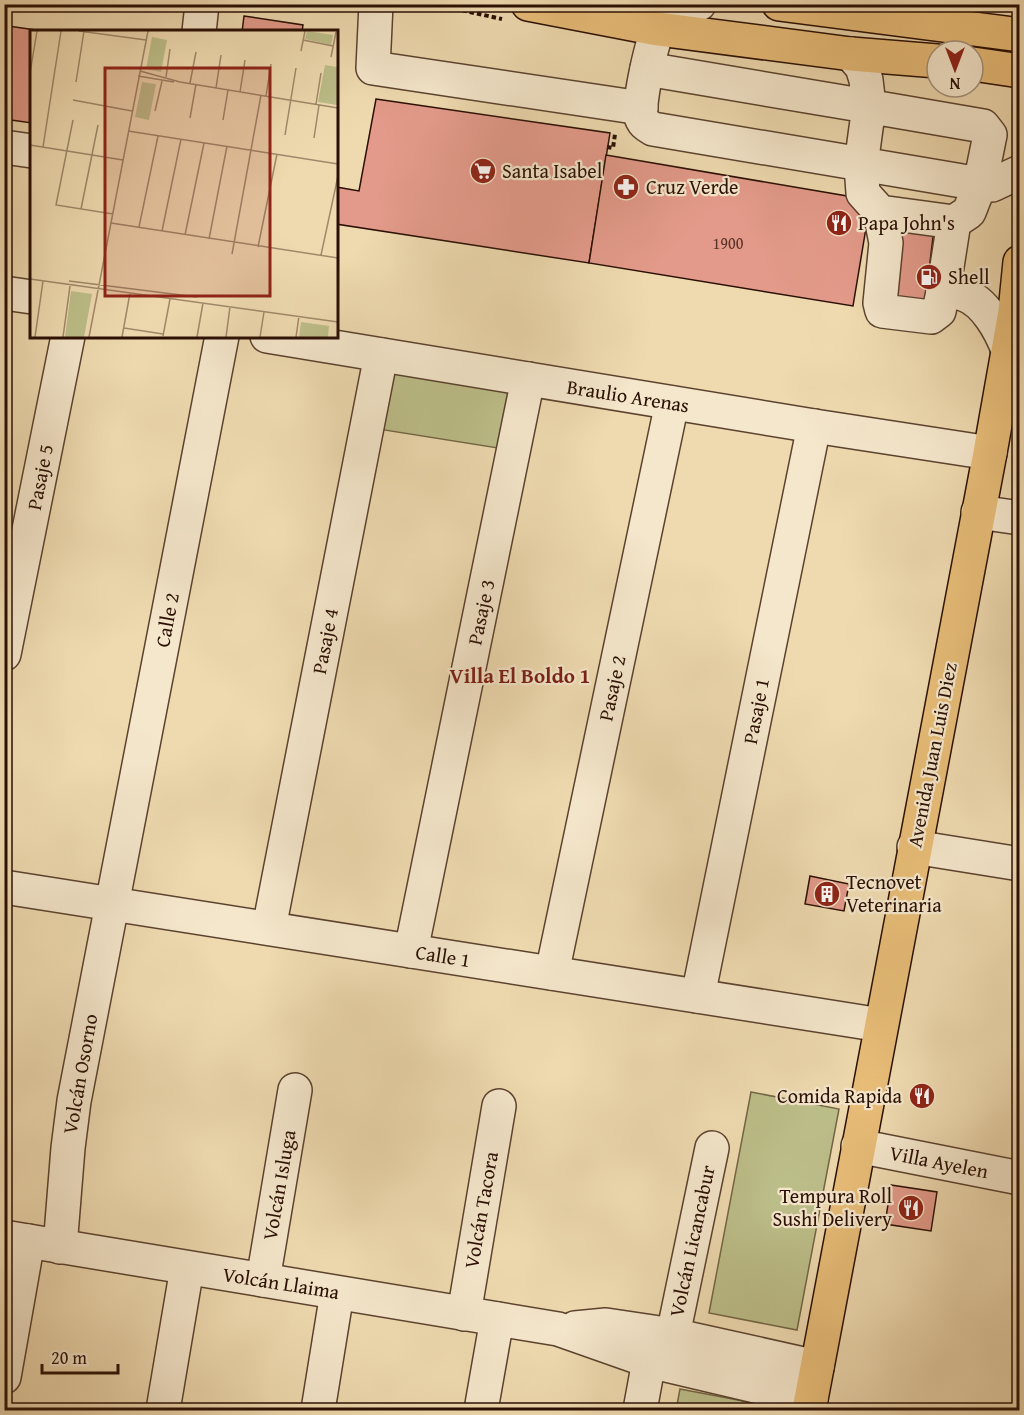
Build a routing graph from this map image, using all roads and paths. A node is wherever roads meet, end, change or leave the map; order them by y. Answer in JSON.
{"nodes":[{"id":1,"x":202,"y":4,"type":"edge"},
{"id":2,"x":376,"y":4,"type":"edge"},
{"id":3,"x":528,"y":4,"type":"edge"},
{"id":4,"x":699,"y":4,"type":"edge"},
{"id":5,"x":778,"y":4,"type":"edge"},
{"id":6,"x":872,"y":11,"type":"edge"},
{"id":7,"x":658,"y":29,"type":"junction"},
{"id":8,"x":199,"y":30,"type":"edge"},
{"id":9,"x":1020,"y":35,"type":"edge"},
{"id":10,"x":851,"y":54,"type":"junction"},
{"id":11,"x":925,"y":60,"type":"edge"},
{"id":12,"x":985,"y":66,"type":"edge"},
{"id":13,"x":647,"y":69,"type":"junction"},
{"id":14,"x":1020,"y":71,"type":"edge"},
{"id":15,"x":869,"y":106,"type":"junction"},
{"id":16,"x":641,"y":108,"type":"junction"},
{"id":17,"x":4,"y":147,"type":"edge"},
{"id":18,"x":30,"y":151,"type":"edge"},
{"id":19,"x":861,"y":165,"type":"junction"},
{"id":20,"x":1020,"y":172,"type":"edge"},
{"id":21,"x":980,"y":184,"type":"junction"},
{"id":22,"x":880,"y":212,"type":"junction"},
{"id":23,"x":954,"y":222,"type":"junction"},
{"id":24,"x":1020,"y":262,"type":"edge"},
{"id":25,"x":943,"y":292,"type":"junction"},
{"id":26,"x":4,"y":293,"type":"edge"},
{"id":27,"x":30,"y":297,"type":"edge"},
{"id":28,"x":1017,"y":305,"type":"edge"},
{"id":29,"x":68,"y":338,"type":"edge"},
{"id":30,"x":222,"y":338,"type":"edge"},
{"id":31,"x":279,"y":338,"type":"edge"},
{"id":32,"x":1008,"y":350,"type":"junction"},
{"id":33,"x":381,"y":355,"type":"junction"},
{"id":34,"x":528,"y":379,"type":"junction"},
{"id":35,"x":672,"y":403,"type":"junction"},
{"id":36,"x":814,"y":426,"type":"junction"},
{"id":37,"x":990,"y":453,"type":"junction"},
{"id":38,"x":978,"y":512,"type":"junction"},
{"id":39,"x":1020,"y":518,"type":"edge"},
{"id":40,"x":4,"y":654,"type":"edge"},
{"id":41,"x":914,"y":847,"type":"junction"},
{"id":42,"x":1020,"y":864,"type":"edge"},
{"id":43,"x":4,"y":887,"type":"edge"},
{"id":44,"x":112,"y":904,"type":"junction"},
{"id":45,"x":268,"y":928,"type":"junction"},
{"id":46,"x":411,"y":951,"type":"junction"},
{"id":47,"x":552,"y":973,"type":"junction"},
{"id":48,"x":698,"y":996,"type":"junction"},
{"id":49,"x":881,"y":1025,"type":"junction"},
{"id":50,"x":295,"y":1090,"type":"dead end"},
{"id":51,"x":499,"y":1106,"type":"dead end"},
{"id":52,"x":858,"y":1146,"type":"junction"},
{"id":53,"x":712,"y":1148,"type":"dead end"},
{"id":54,"x":1020,"y":1178,"type":"edge"},
{"id":55,"x":16,"y":1239,"type":"edge"},
{"id":56,"x":60,"y":1246,"type":"junction"},
{"id":57,"x":187,"y":1268,"type":"junction"},
{"id":58,"x":263,"y":1280,"type":"junction"},
{"id":59,"x":338,"y":1293,"type":"junction"},
{"id":60,"x":464,"y":1314,"type":"junction"},
{"id":61,"x":497,"y":1319,"type":"junction"},
{"id":62,"x":558,"y":1329,"type":"junction"},
{"id":63,"x":672,"y":1335,"type":"junction"},
{"id":64,"x":649,"y":1361,"type":"junction"},
{"id":65,"x":817,"y":1367,"type":"junction"},
{"id":66,"x":4,"y":1377,"type":"edge"},
{"id":67,"x":810,"y":1405,"type":"edge"},
{"id":68,"x":163,"y":1410,"type":"edge"},
{"id":69,"x":318,"y":1410,"type":"edge"},
{"id":70,"x":481,"y":1410,"type":"edge"},
{"id":71,"x":640,"y":1410,"type":"edge"}],
"edges":[{"from":1,"to":8,"type":"street"},
{"from":2,"to":16,"type":"street"},
{"from":3,"to":7,"type":"main road"},
{"from":4,"to":7,"type":"street"},
{"from":5,"to":6,"type":"main road"},
{"from":6,"to":9,"type":"main road"},
{"from":7,"to":10,"type":"main road"},
{"from":7,"to":13,"type":"street"},
{"from":10,"to":11,"type":"main road"},
{"from":10,"to":15,"type":"street"},
{"from":12,"to":14,"type":"main road"},
{"from":13,"to":15,"type":"street"},
{"from":13,"to":16,"type":"street"},
{"from":15,"to":19,"type":"street"},
{"from":15,"to":21,"type":"street"},
{"from":16,"to":19,"type":"street"},
{"from":17,"to":18,"type":"street"},
{"from":19,"to":21,"type":"street"},
{"from":19,"to":22,"type":"street"},
{"from":20,"to":21,"type":"street"},
{"from":21,"to":23,"type":"street"},
{"from":22,"to":23,"type":"street"},
{"from":22,"to":25,"type":"street"},
{"from":23,"to":25,"type":"street"},
{"from":24,"to":28,"type":"main road","name":"Avenida Juan Luis Diez"},
{"from":25,"to":32,"type":"street"},
{"from":26,"to":27,"type":"street"},
{"from":28,"to":32,"type":"main road","name":"Avenida Juan Luis Diez"},
{"from":29,"to":40,"type":"street","name":"Pasaje 5"},
{"from":30,"to":44,"type":"street","name":"Calle 2"},
{"from":31,"to":33,"type":"street","name":"Braulio Arenas"},
{"from":32,"to":37,"type":"main road","name":"Avenida Juan Luis Diez"},
{"from":33,"to":34,"type":"street","name":"Braulio Arenas"},
{"from":33,"to":45,"type":"street","name":"Pasaje 4"},
{"from":34,"to":35,"type":"street","name":"Braulio Arenas"},
{"from":34,"to":46,"type":"street","name":"Pasaje 3"},
{"from":35,"to":36,"type":"street","name":"Braulio Arenas"},
{"from":35,"to":47,"type":"street","name":"Pasaje 2"},
{"from":36,"to":37,"type":"street","name":"Braulio Arenas"},
{"from":36,"to":48,"type":"street","name":"Pasaje 1"},
{"from":37,"to":38,"type":"main road","name":"Avenida Juan Luis Diez"},
{"from":38,"to":39,"type":"street"},
{"from":38,"to":41,"type":"main road","name":"Avenida Juan Luis Diez"},
{"from":41,"to":42,"type":"street"},
{"from":41,"to":49,"type":"main road","name":"Avenida Juan Luis Diez"},
{"from":43,"to":44,"type":"street","name":"Calle 1"},
{"from":44,"to":45,"type":"street","name":"Calle 1"},
{"from":44,"to":56,"type":"street","name":"Volcán Osorno"},
{"from":45,"to":46,"type":"street","name":"Calle 1"},
{"from":46,"to":47,"type":"street","name":"Calle 1"},
{"from":47,"to":48,"type":"street","name":"Calle 1"},
{"from":48,"to":49,"type":"street","name":"Calle 1"},
{"from":49,"to":52,"type":"main road","name":"Avenida Juan Luis Diez"},
{"from":50,"to":58,"type":"street","name":"Volcán Isluga"},
{"from":51,"to":60,"type":"street","name":"Volcán Tacora"},
{"from":52,"to":54,"type":"street","name":"Villa Ayelen"},
{"from":52,"to":65,"type":"main road","name":"Avenida Juan Luis Diez"},
{"from":53,"to":63,"type":"street","name":"Volcán Licancabur"},
{"from":55,"to":56,"type":"street","name":"Volcán Llaima"},
{"from":55,"to":66,"type":"street"},
{"from":56,"to":57,"type":"street","name":"Volcán Llaima"},
{"from":57,"to":58,"type":"street","name":"Volcán Llaima"},
{"from":57,"to":68,"type":"street"},
{"from":58,"to":59,"type":"street","name":"Volcán Llaima"},
{"from":59,"to":60,"type":"street","name":"Volcán Llaima"},
{"from":59,"to":69,"type":"street"},
{"from":60,"to":61,"type":"street","name":"Volcán Llaima"},
{"from":61,"to":62,"type":"street","name":"Volcán Llaima"},
{"from":61,"to":70,"type":"street"},
{"from":62,"to":63,"type":"street","name":"Volcán Llaima"},
{"from":62,"to":64,"type":"street","name":"Volcán Llaima"},
{"from":63,"to":65,"type":"street","name":"Volcán Llaima"},
{"from":64,"to":67,"type":"street","name":"Volcán Llaima"},
{"from":64,"to":71,"type":"street"},
{"from":65,"to":67,"type":"main road","name":"Avenida Juan Luis Diez"}]}
